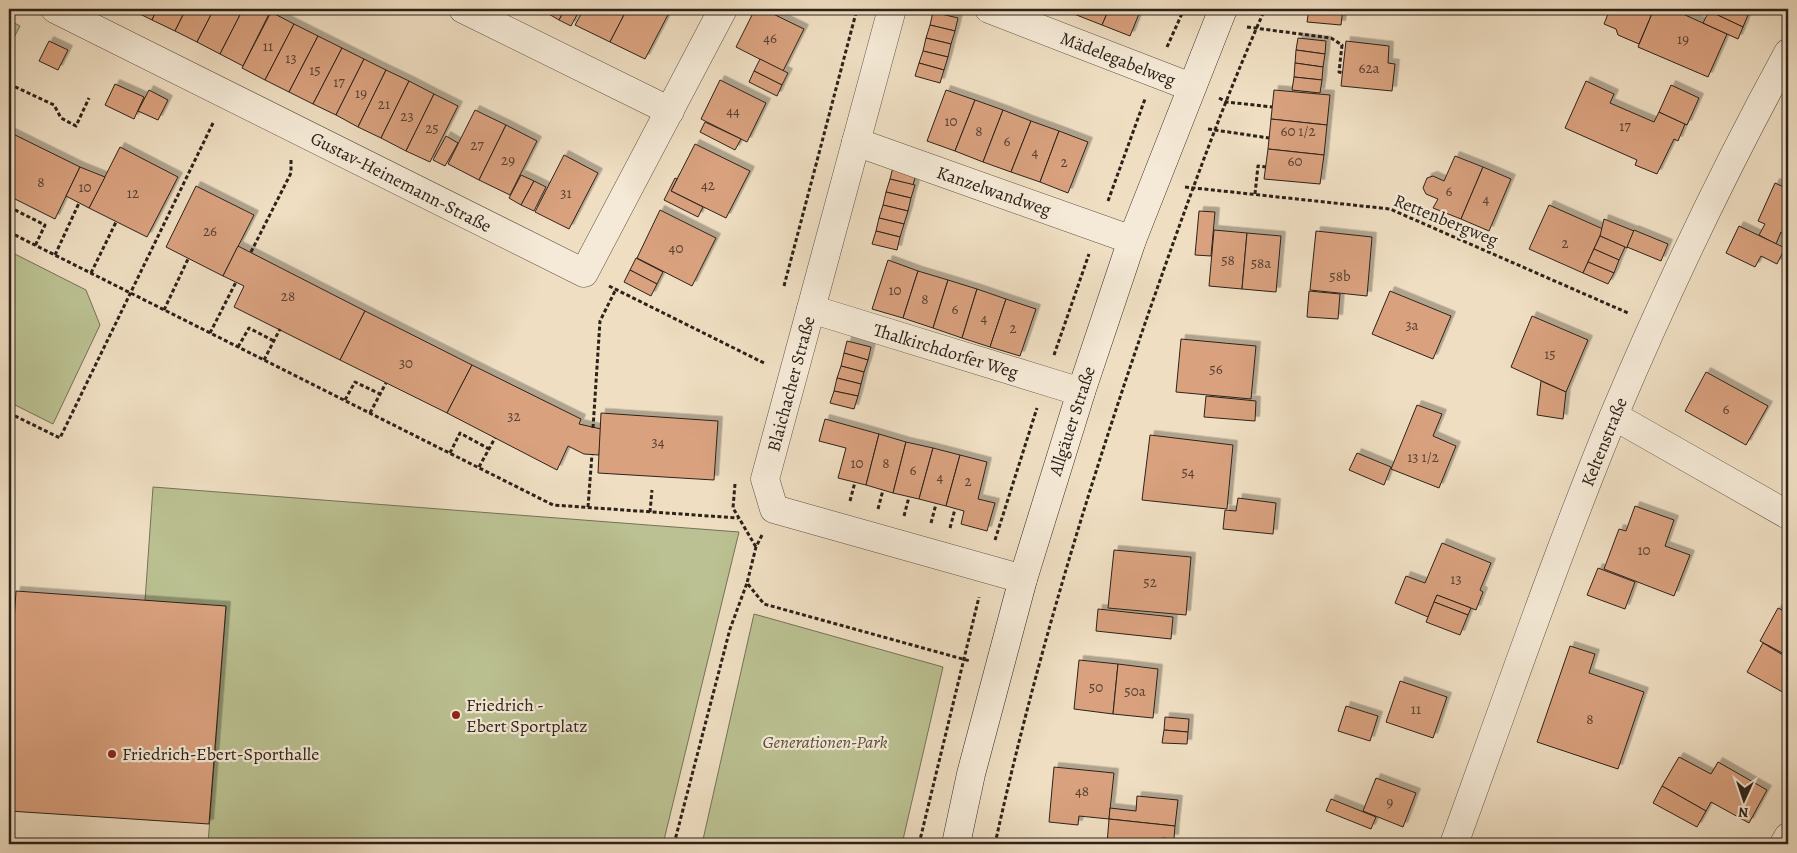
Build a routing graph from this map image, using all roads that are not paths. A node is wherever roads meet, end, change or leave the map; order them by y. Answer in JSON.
{"nodes":[{"id":1,"x":55,"y":9,"type":"edge"},
{"id":2,"x":463,"y":9,"type":"edge"},
{"id":3,"x":723,"y":9,"type":"edge"},
{"id":4,"x":892,"y":9,"type":"edge"},
{"id":5,"x":989,"y":9,"type":"edge"},
{"id":6,"x":1220,"y":15,"type":"edge"},
{"id":7,"x":1788,"y":53,"type":"edge"},
{"id":8,"x":1192,"y":87,"type":"junction"},
{"id":9,"x":670,"y":111,"type":"junction"},
{"id":10,"x":856,"y":142,"type":"junction"},
{"id":11,"x":1132,"y":240,"type":"junction"},
{"id":12,"x":812,"y":309,"type":"junction"},
{"id":13,"x":1081,"y":392,"type":"junction"},
{"id":14,"x":1614,"y":416,"type":"junction"},
{"id":15,"x":1788,"y":515,"type":"edge"},
{"id":16,"x":1023,"y":579,"type":"junction"},
{"id":17,"x":1788,"y":837,"type":"edge"},
{"id":18,"x":956,"y":844,"type":"edge"},
{"id":19,"x":1454,"y":844,"type":"edge"},
{"id":20,"x":1784,"y":844,"type":"edge"}],
"edges":[{"from":1,"to":9,"type":"street","name":"Gustav-Heinemann-Straße"},
{"from":2,"to":9,"type":"street"},
{"from":3,"to":9,"type":"street"},
{"from":4,"to":10,"type":"street","name":"Blaichacher Straße"},
{"from":5,"to":8,"type":"street","name":"Mädelegabelweg"},
{"from":6,"to":8,"type":"street","name":"Allgäuer Straße"},
{"from":7,"to":14,"type":"street","name":"Keltenstraße"},
{"from":8,"to":11,"type":"street","name":"Allgäuer Straße"},
{"from":10,"to":11,"type":"street","name":"Kanzelwandweg"},
{"from":10,"to":12,"type":"street","name":"Blaichacher Straße"},
{"from":11,"to":13,"type":"street","name":"Allgäuer Straße"},
{"from":12,"to":13,"type":"street","name":"Thalkirchdorfer Weg"},
{"from":12,"to":16,"type":"street","name":"Blaichacher Straße"},
{"from":13,"to":16,"type":"street","name":"Allgäuer Straße"},
{"from":14,"to":15,"type":"street"},
{"from":14,"to":19,"type":"street","name":"Keltenstraße"},
{"from":16,"to":18,"type":"street","name":"Allgäuer Straße"},
{"from":17,"to":20,"type":"street"}]}
